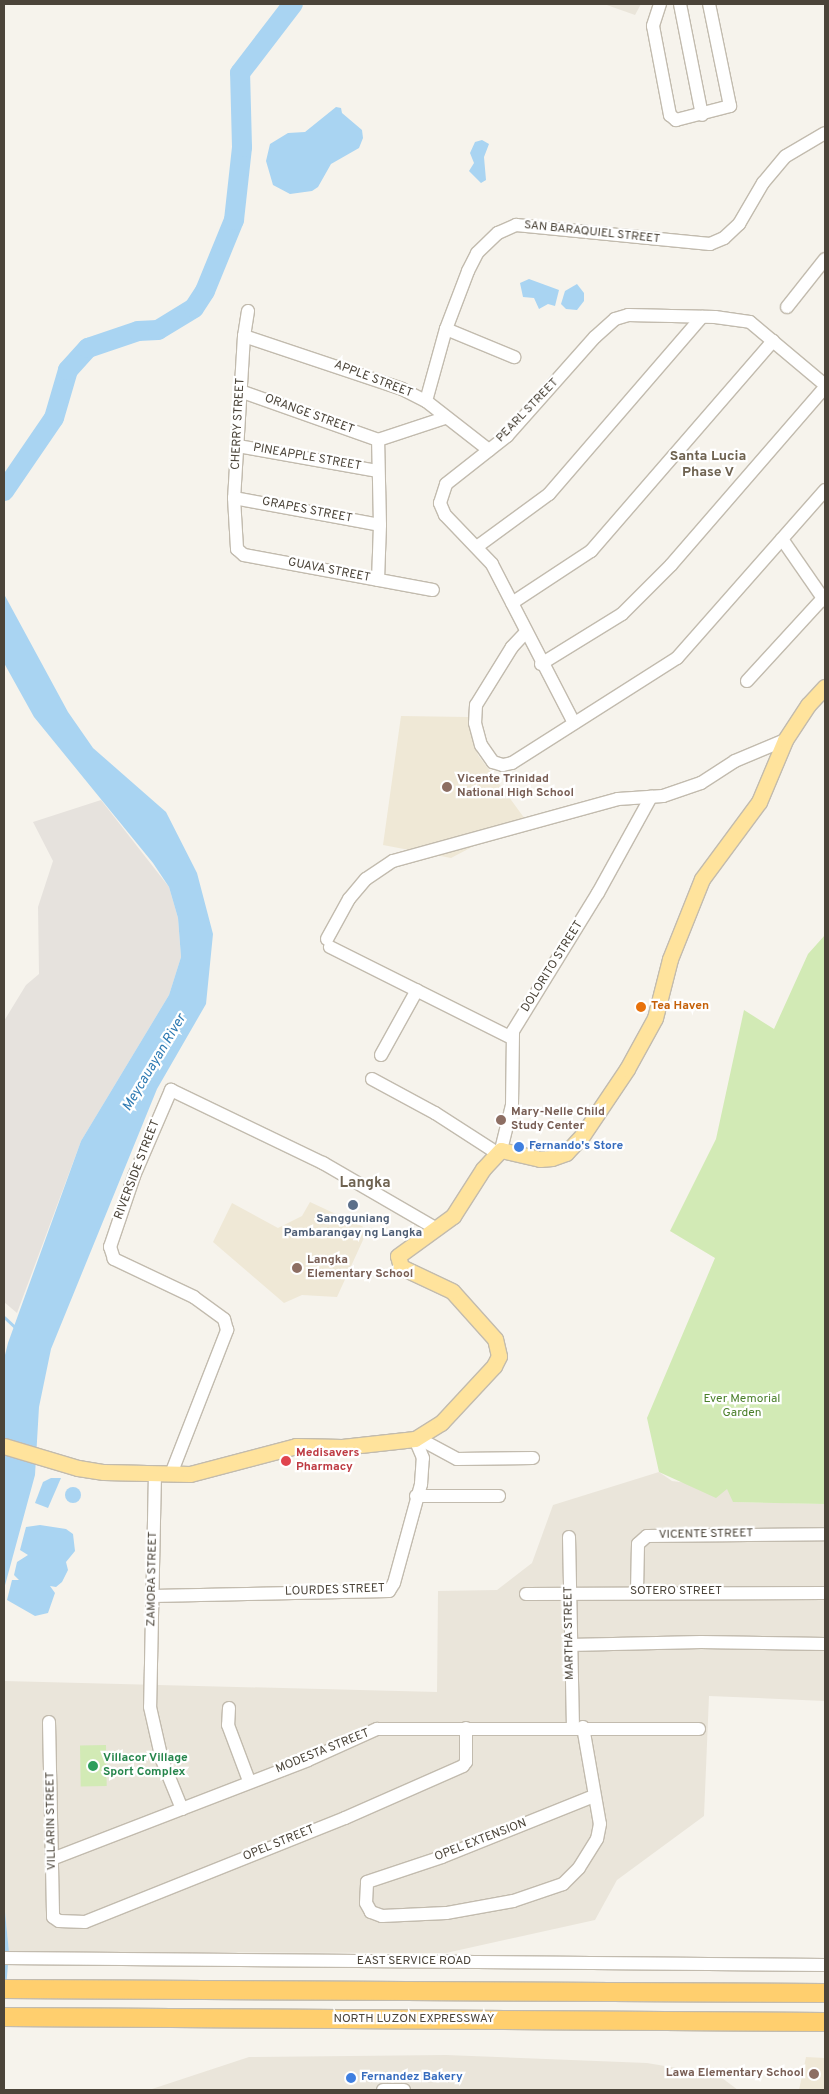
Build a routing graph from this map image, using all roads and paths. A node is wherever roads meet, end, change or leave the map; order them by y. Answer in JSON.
{"nodes":[{"id":1,"x":660,"y":4,"type":"edge"},
{"id":2,"x":680,"y":4,"type":"edge"},
{"id":3,"x":709,"y":4,"type":"edge"},
{"id":4,"x":702,"y":115,"type":"junction"},
{"id":5,"x":825,"y":133,"type":"edge"},
{"id":6,"x":825,"y":259,"type":"edge"},
{"id":7,"x":787,"y":307,"type":"dead end"},
{"id":8,"x":248,"y":311,"type":"dead end"},
{"id":9,"x":702,"y":317,"type":"junction"},
{"id":10,"x":446,"y":330,"type":"junction"},
{"id":11,"x":244,"y":336,"type":"junction"},
{"id":12,"x":773,"y":341,"type":"junction"},
{"id":13,"x":514,"y":357,"type":"dead end"},
{"id":14,"x":825,"y":386,"type":"edge"},
{"id":15,"x":240,"y":391,"type":"junction"},
{"id":16,"x":426,"y":402,"type":"junction"},
{"id":17,"x":445,"y":418,"type":"junction"},
{"id":18,"x":378,"y":440,"type":"junction"},
{"id":19,"x":238,"y":446,"type":"junction"},
{"id":20,"x":489,"y":450,"type":"junction"},
{"id":21,"x":377,"y":471,"type":"junction"},
{"id":22,"x":825,"y":490,"type":"edge"},
{"id":23,"x":234,"y":498,"type":"junction"},
{"id":24,"x":380,"y":525,"type":"junction"},
{"id":25,"x":236,"y":538,"type":"joint"},
{"id":26,"x":782,"y":539,"type":"junction"},
{"id":27,"x":478,"y":546,"type":"junction"},
{"id":28,"x":378,"y":580,"type":"junction"},
{"id":29,"x":433,"y":590,"type":"dead end"},
{"id":30,"x":824,"y":599,"type":"edge"},
{"id":31,"x":512,"y":603,"type":"junction"},
{"id":32,"x":526,"y":632,"type":"junction"},
{"id":33,"x":541,"y":664,"type":"junction"},
{"id":34,"x":747,"y":681,"type":"dead end"},
{"id":35,"x":825,"y":687,"type":"edge"},
{"id":36,"x":574,"y":723,"type":"junction"},
{"id":37,"x":785,"y":740,"type":"junction"},
{"id":38,"x":651,"y":797,"type":"junction"},
{"id":39,"x":417,"y":990,"type":"junction"},
{"id":40,"x":512,"y":1038,"type":"junction"},
{"id":41,"x":381,"y":1054,"type":"dead end"},
{"id":42,"x":372,"y":1078,"type":"dead end"},
{"id":43,"x":499,"y":1151,"type":"junction"},
{"id":44,"x":437,"y":1229,"type":"junction"},
{"id":45,"x":416,"y":1439,"type":"junction"},
{"id":46,"x":4,"y":1446,"type":"edge"},
{"id":47,"x":533,"y":1458,"type":"dead end"},
{"id":48,"x":154,"y":1473,"type":"junction"},
{"id":49,"x":171,"y":1474,"type":"junction"},
{"id":50,"x":416,"y":1496,"type":"junction"},
{"id":51,"x":499,"y":1496,"type":"dead end"},
{"id":52,"x":825,"y":1534,"type":"edge"},
{"id":53,"x":569,"y":1537,"type":"dead end"},
{"id":54,"x":568,"y":1592,"type":"junction"},
{"id":55,"x":637,"y":1592,"type":"junction"},
{"id":56,"x":825,"y":1593,"type":"edge"},
{"id":57,"x":526,"y":1594,"type":"dead end"},
{"id":58,"x":153,"y":1596,"type":"junction"},
{"id":59,"x":825,"y":1644,"type":"edge"},
{"id":60,"x":569,"y":1645,"type":"junction"},
{"id":61,"x":229,"y":1708,"type":"dead end"},
{"id":62,"x":49,"y":1722,"type":"dead end"},
{"id":63,"x":466,"y":1728,"type":"junction"},
{"id":64,"x":578,"y":1728,"type":"junction"},
{"id":65,"x":699,"y":1729,"type":"dead end"},
{"id":66,"x":249,"y":1781,"type":"junction"},
{"id":67,"x":594,"y":1796,"type":"junction"},
{"id":68,"x":182,"y":1809,"type":"junction"},
{"id":69,"x":52,"y":1859,"type":"junction"},
{"id":70,"x":367,"y":1882,"type":"joint"},
{"id":71,"x":56,"y":1919,"type":"joint"},
{"id":72,"x":4,"y":1958,"type":"edge"},
{"id":73,"x":825,"y":1965,"type":"edge"},
{"id":74,"x":4,"y":1989,"type":"edge"},
{"id":75,"x":825,"y":1993,"type":"edge"},
{"id":76,"x":4,"y":2017,"type":"edge"},
{"id":77,"x":825,"y":2022,"type":"edge"},
{"id":78,"x":383,"y":2090,"type":"edge"},
{"id":79,"x":404,"y":2090,"type":"edge"}],
"edges":[{"from":1,"to":4,"type":"street"},
{"from":2,"to":4,"type":"street"},
{"from":3,"to":4,"type":"street"},
{"from":5,"to":10,"type":"street","name":"SAN BARAQUIEL STREET"},
{"from":6,"to":7,"type":"street"},
{"from":8,"to":11,"type":"street","name":"CHERRY STREET"},
{"from":9,"to":12,"type":"street","name":"PEARL STREET"},
{"from":9,"to":20,"type":"street","name":"PEARL STREET"},
{"from":9,"to":27,"type":"street"},
{"from":10,"to":13,"type":"street"},
{"from":10,"to":16,"type":"street","name":"SAN BARAQUIEL STREET"},
{"from":11,"to":15,"type":"street","name":"CHERRY STREET"},
{"from":11,"to":16,"type":"street","name":"APPLE STREET"},
{"from":12,"to":14,"type":"street","name":"PEARL STREET"},
{"from":12,"to":31,"type":"street"},
{"from":14,"to":33,"type":"street"},
{"from":15,"to":18,"type":"street","name":"ORANGE STREET"},
{"from":15,"to":19,"type":"street","name":"CHERRY STREET"},
{"from":16,"to":17,"type":"street","name":"APPLE STREET"},
{"from":17,"to":18,"type":"street"},
{"from":17,"to":20,"type":"street","name":"APPLE STREET"},
{"from":18,"to":21,"type":"street"},
{"from":19,"to":21,"type":"street","name":"PINEAPPLE STREET"},
{"from":19,"to":23,"type":"street","name":"CHERRY STREET"},
{"from":20,"to":27,"type":"street","name":"PEARL STREET"},
{"from":21,"to":24,"type":"street"},
{"from":22,"to":26,"type":"street"},
{"from":23,"to":24,"type":"street","name":"GRAPES STREET"},
{"from":23,"to":25,"type":"street","name":"CHERRY STREET"},
{"from":24,"to":28,"type":"street"},
{"from":25,"to":28,"type":"street","name":"GUAVA STREET"},
{"from":26,"to":30,"type":"street"},
{"from":26,"to":36,"type":"street"},
{"from":27,"to":31,"type":"street","name":"PEARL STREET"},
{"from":28,"to":29,"type":"street","name":"GUAVA STREET"},
{"from":30,"to":34,"type":"street"},
{"from":31,"to":32,"type":"street","name":"PEARL STREET"},
{"from":32,"to":33,"type":"street","name":"PEARL STREET"},
{"from":32,"to":36,"type":"street"},
{"from":33,"to":36,"type":"street","name":"PEARL STREET"},
{"from":35,"to":37,"type":"main road"},
{"from":37,"to":38,"type":"street"},
{"from":37,"to":43,"type":"main road"},
{"from":38,"to":39,"type":"street"},
{"from":38,"to":40,"type":"street","name":"DOLORITO STREET"},
{"from":39,"to":40,"type":"street"},
{"from":39,"to":41,"type":"street"},
{"from":40,"to":43,"type":"street","name":"DOLORITO STREET"},
{"from":42,"to":43,"type":"street"},
{"from":43,"to":44,"type":"main road"},
{"from":44,"to":45,"type":"main road"},
{"from":44,"to":49,"type":"street","name":"RIVERSIDE STREET"},
{"from":45,"to":47,"type":"street"},
{"from":45,"to":49,"type":"main road"},
{"from":45,"to":50,"type":"street","name":"LOURDES STREET"},
{"from":46,"to":48,"type":"main road"},
{"from":48,"to":49,"type":"main road"},
{"from":48,"to":58,"type":"street","name":"ZAMORA STREET"},
{"from":50,"to":51,"type":"street"},
{"from":50,"to":58,"type":"street","name":"LOURDES STREET"},
{"from":52,"to":55,"type":"street","name":"VICENTE STREET"},
{"from":53,"to":54,"type":"street","name":"MARTHA STREET"},
{"from":54,"to":55,"type":"street","name":"SOTERO STREET"},
{"from":54,"to":57,"type":"street","name":"SOTERO STREET"},
{"from":54,"to":60,"type":"street","name":"MARTHA STREET"},
{"from":55,"to":56,"type":"street","name":"SOTERO STREET"},
{"from":58,"to":68,"type":"street","name":"ZAMORA STREET"},
{"from":59,"to":60,"type":"street"},
{"from":60,"to":64,"type":"street","name":"MARTHA STREET"},
{"from":61,"to":66,"type":"street"},
{"from":62,"to":69,"type":"street","name":"VILLARIN STREET"},
{"from":63,"to":64,"type":"street","name":"MODESTA STREET"},
{"from":63,"to":66,"type":"street","name":"MODESTA STREET"},
{"from":63,"to":71,"type":"street","name":"OPEL STREET"},
{"from":64,"to":65,"type":"street","name":"MODESTA STREET"},
{"from":64,"to":67,"type":"street","name":"MARTHA STREET"},
{"from":66,"to":68,"type":"street","name":"MODESTA STREET"},
{"from":67,"to":70,"type":"street","name":"OPEL EXTENSION"},
{"from":67,"to":70,"type":"street","name":"MARTHA STREET"},
{"from":68,"to":69,"type":"street","name":"MODESTA STREET"},
{"from":69,"to":71,"type":"street","name":"VILLARIN STREET"},
{"from":72,"to":73,"type":"street","name":"EAST SERVICE ROAD"},
{"from":74,"to":75,"type":"highway"},
{"from":76,"to":77,"type":"highway","name":"NORTH LUZON EXPRESSWAY"},
{"from":78,"to":79,"type":"street"}]}
